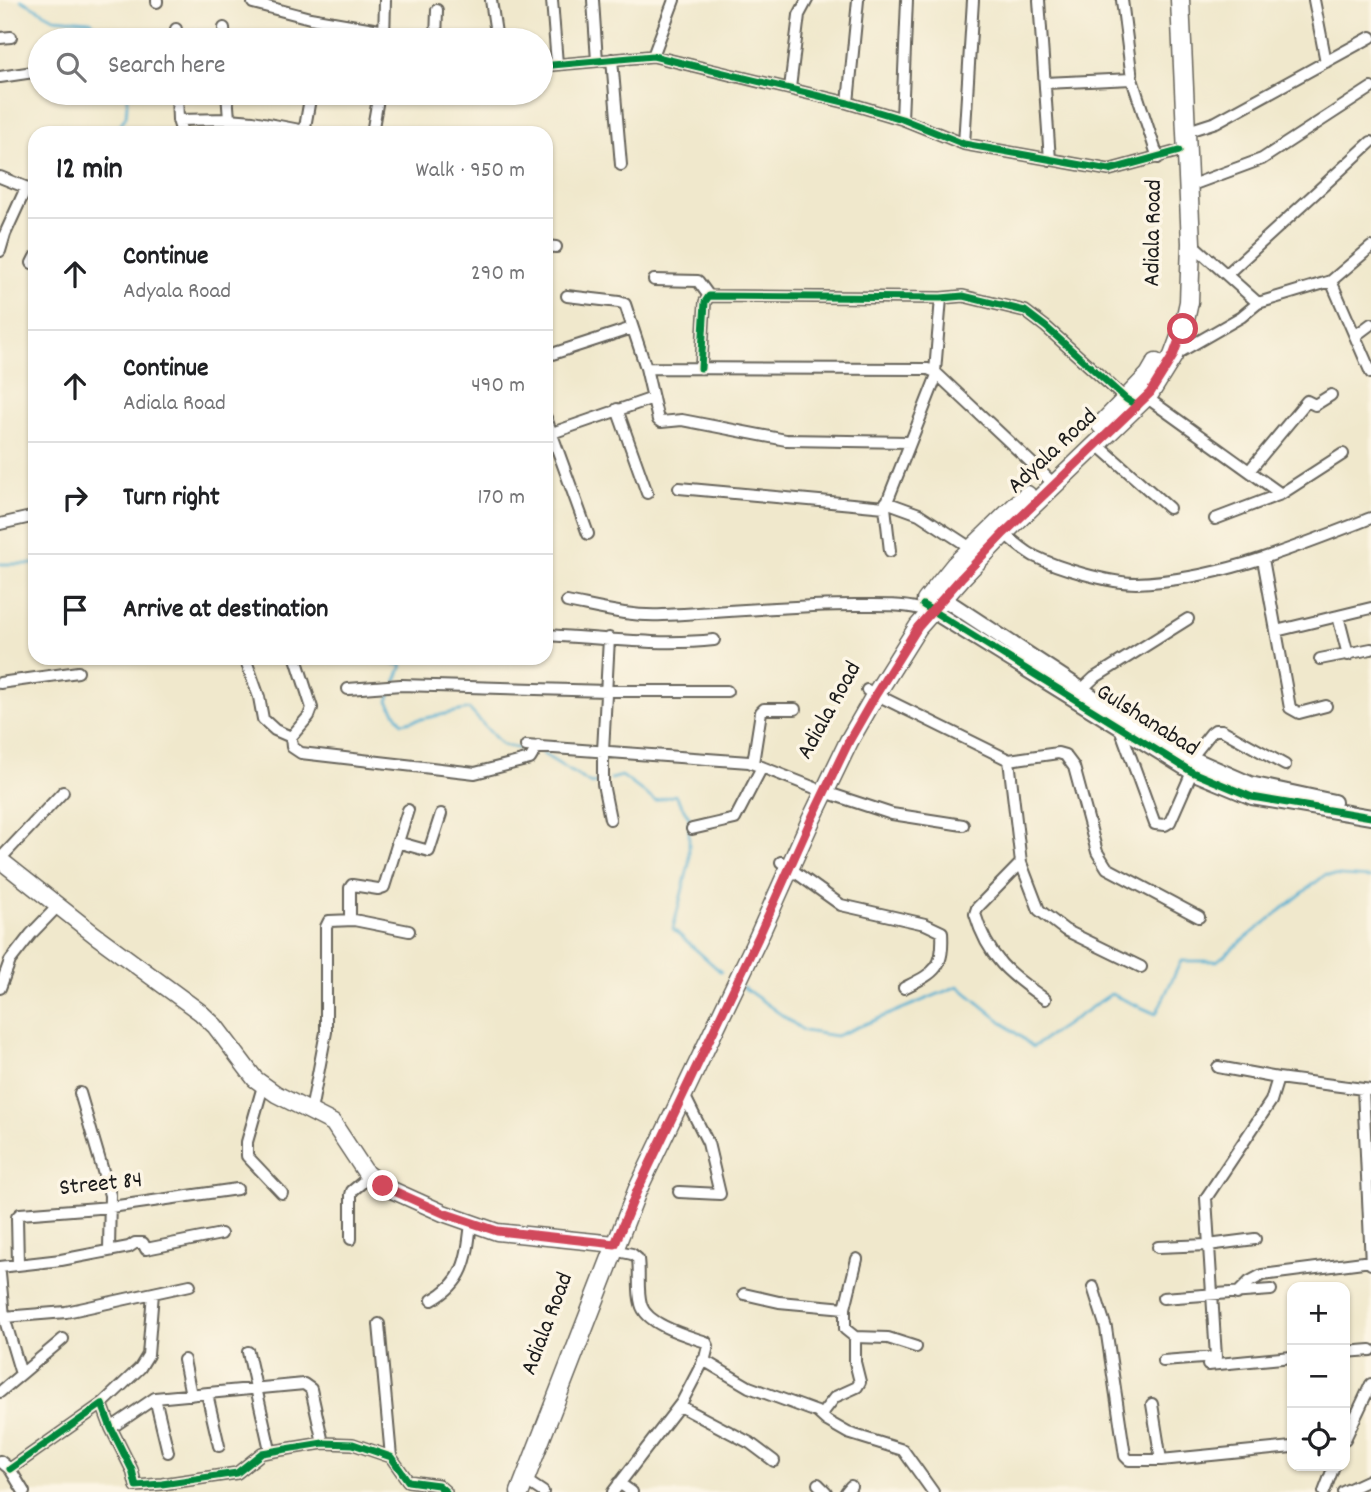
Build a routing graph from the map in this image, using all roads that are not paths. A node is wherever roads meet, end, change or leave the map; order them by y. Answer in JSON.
{"nodes":[{"id":1,"x":491,"y":0,"type":"edge"},
{"id":2,"x":552,"y":0,"type":"edge"},
{"id":3,"x":593,"y":0,"type":"edge"},
{"id":4,"x":674,"y":0,"type":"edge"},
{"id":5,"x":807,"y":0,"type":"edge"},
{"id":6,"x":858,"y":0,"type":"edge"},
{"id":7,"x":907,"y":0,"type":"edge"},
{"id":8,"x":973,"y":0,"type":"edge"},
{"id":9,"x":1039,"y":0,"type":"edge"},
{"id":10,"x":1122,"y":0,"type":"edge"},
{"id":11,"x":1168,"y":0,"type":"edge"},
{"id":12,"x":1180,"y":0,"type":"edge"},
{"id":13,"x":1314,"y":0,"type":"edge"},
{"id":14,"x":253,"y":3,"type":"dead end"},
{"id":15,"x":385,"y":5,"type":"edge"},
{"id":16,"x":437,"y":10,"type":"dead end"},
{"id":17,"x":351,"y":28,"type":"edge"},
{"id":18,"x":384,"y":28,"type":"edge"},
{"id":19,"x":436,"y":28,"type":"edge"},
{"id":20,"x":495,"y":28,"type":"edge"},
{"id":21,"x":1371,"y":37,"type":"edge"},
{"id":22,"x":653,"y":56,"type":"junction"},
{"id":23,"x":612,"y":59,"type":"junction"},
{"id":24,"x":597,"y":61,"type":"junction"},
{"id":25,"x":1326,"y":62,"type":"junction"},
{"id":26,"x":553,"y":64,"type":"edge"},
{"id":27,"x":557,"y":64,"type":"junction"},
{"id":28,"x":28,"y":73,"type":"edge"},
{"id":29,"x":0,"y":77,"type":"edge"},
{"id":30,"x":1132,"y":79,"type":"junction"},
{"id":31,"x":1045,"y":83,"type":"junction"},
{"id":32,"x":790,"y":88,"type":"junction"},
{"id":33,"x":1371,"y":88,"type":"edge"},
{"id":34,"x":848,"y":103,"type":"junction"},
{"id":35,"x":177,"y":105,"type":"edge"},
{"id":36,"x":228,"y":105,"type":"edge"},
{"id":37,"x":309,"y":105,"type":"edge"},
{"id":38,"x":377,"y":105,"type":"edge"},
{"id":39,"x":229,"y":119,"type":"junction"},
{"id":40,"x":902,"y":119,"type":"junction"},
{"id":41,"x":178,"y":120,"type":"junction"},
{"id":42,"x":180,"y":126,"type":"edge"},
{"id":43,"x":276,"y":126,"type":"edge"},
{"id":44,"x":305,"y":126,"type":"edge"},
{"id":45,"x":373,"y":126,"type":"edge"},
{"id":46,"x":1188,"y":131,"type":"junction"},
{"id":47,"x":1371,"y":142,"type":"edge"},
{"id":48,"x":964,"y":144,"type":"junction"},
{"id":49,"x":1179,"y":151,"type":"junction"},
{"id":50,"x":1158,"y":158,"type":"junction"},
{"id":51,"x":1050,"y":160,"type":"junction"},
{"id":52,"x":621,"y":165,"type":"dead end"},
{"id":53,"x":0,"y":177,"type":"edge"},
{"id":54,"x":1189,"y":186,"type":"junction"},
{"id":55,"x":28,"y":188,"type":"edge"},
{"id":56,"x":28,"y":193,"type":"edge"},
{"id":57,"x":1191,"y":243,"type":"junction"},
{"id":58,"x":1371,"y":247,"type":"edge"},
{"id":59,"x":0,"y":251,"type":"edge"},
{"id":60,"x":1227,"y":274,"type":"junction"},
{"id":61,"x":654,"y":280,"type":"dead end"},
{"id":62,"x":1331,"y":281,"type":"junction"},
{"id":63,"x":567,"y":296,"type":"dead end"},
{"id":64,"x":709,"y":296,"type":"junction"},
{"id":65,"x":940,"y":298,"type":"junction"},
{"id":66,"x":1258,"y":303,"type":"junction"},
{"id":67,"x":1371,"y":324,"type":"edge"},
{"id":68,"x":632,"y":328,"type":"junction"},
{"id":69,"x":1355,"y":336,"type":"junction"},
{"id":70,"x":553,"y":354,"type":"edge"},
{"id":71,"x":1173,"y":356,"type":"junction"},
{"id":72,"x":646,"y":368,"type":"junction"},
{"id":73,"x":701,"y":368,"type":"junction"},
{"id":74,"x":1371,"y":373,"type":"edge"},
{"id":75,"x":936,"y":374,"type":"junction"},
{"id":76,"x":1331,"y":396,"type":"dead end"},
{"id":77,"x":653,"y":398,"type":"junction"},
{"id":78,"x":1136,"y":401,"type":"junction"},
{"id":79,"x":617,"y":409,"type":"junction"},
{"id":80,"x":553,"y":433,"type":"edge"},
{"id":81,"x":553,"y":436,"type":"edge"},
{"id":82,"x":910,"y":442,"type":"junction"},
{"id":83,"x":1098,"y":445,"type":"junction"},
{"id":84,"x":1343,"y":454,"type":"dead end"},
{"id":85,"x":1249,"y":471,"type":"junction"},
{"id":86,"x":1050,"y":481,"type":"junction"},
{"id":87,"x":679,"y":488,"type":"dead end"},
{"id":88,"x":647,"y":493,"type":"dead end"},
{"id":89,"x":1281,"y":494,"type":"junction"},
{"id":90,"x":885,"y":504,"type":"junction"},
{"id":91,"x":1169,"y":508,"type":"dead end"},
{"id":92,"x":28,"y":518,"type":"edge"},
{"id":93,"x":1371,"y":518,"type":"edge"},
{"id":94,"x":1215,"y":519,"type":"dead end"},
{"id":95,"x":0,"y":524,"type":"edge"},
{"id":96,"x":1004,"y":533,"type":"junction"},
{"id":97,"x":588,"y":534,"type":"dead end"},
{"id":98,"x":971,"y":548,"type":"junction"},
{"id":99,"x":890,"y":551,"type":"dead end"},
{"id":100,"x":1263,"y":559,"type":"junction"},
{"id":101,"x":567,"y":602,"type":"dead end"},
{"id":102,"x":928,"y":607,"type":"junction"},
{"id":103,"x":1371,"y":608,"type":"edge"},
{"id":104,"x":1338,"y":616,"type":"junction"},
{"id":105,"x":1188,"y":620,"type":"dead end"},
{"id":106,"x":1276,"y":631,"type":"junction"},
{"id":107,"x":553,"y":635,"type":"edge"},
{"id":108,"x":609,"y":638,"type":"junction"},
{"id":109,"x":714,"y":640,"type":"dead end"},
{"id":110,"x":1371,"y":649,"type":"edge"},
{"id":111,"x":1348,"y":655,"type":"junction"},
{"id":112,"x":1320,"y":659,"type":"dead end"},
{"id":113,"x":248,"y":665,"type":"edge"},
{"id":114,"x":298,"y":665,"type":"edge"},
{"id":115,"x":79,"y":672,"type":"dead end"},
{"id":116,"x":0,"y":683,"type":"edge"},
{"id":117,"x":348,"y":689,"type":"dead end"},
{"id":118,"x":607,"y":691,"type":"junction"},
{"id":119,"x":727,"y":691,"type":"dead end"},
{"id":120,"x":872,"y":692,"type":"junction"},
{"id":121,"x":1077,"y":694,"type":"junction"},
{"id":122,"x":1326,"y":706,"type":"dead end"},
{"id":123,"x":795,"y":709,"type":"dead end"},
{"id":124,"x":1120,"y":728,"type":"junction"},
{"id":125,"x":292,"y":737,"type":"junction"},
{"id":126,"x":603,"y":751,"type":"junction"},
{"id":127,"x":1009,"y":760,"type":"junction"},
{"id":128,"x":758,"y":765,"type":"junction"},
{"id":129,"x":1285,"y":765,"type":"dead end"},
{"id":130,"x":1188,"y":766,"type":"junction"},
{"id":131,"x":821,"y":791,"type":"junction"},
{"id":132,"x":63,"y":792,"type":"dead end"},
{"id":133,"x":1371,"y":807,"type":"edge"},
{"id":134,"x":408,"y":810,"type":"dead end"},
{"id":135,"x":441,"y":814,"type":"dead end"},
{"id":136,"x":1371,"y":817,"type":"edge"},
{"id":137,"x":610,"y":820,"type":"dead end"},
{"id":138,"x":963,"y":825,"type":"dead end"},
{"id":139,"x":692,"y":829,"type":"dead end"},
{"id":140,"x":397,"y":842,"type":"junction"},
{"id":141,"x":0,"y":860,"type":"edge"},
{"id":142,"x":1021,"y":863,"type":"junction"},
{"id":143,"x":785,"y":865,"type":"junction"},
{"id":144,"x":58,"y":906,"type":"junction"},
{"id":145,"x":1199,"y":917,"type":"dead end"},
{"id":146,"x":350,"y":920,"type":"junction"},
{"id":147,"x":409,"y":932,"type":"dead end"},
{"id":148,"x":1141,"y":967,"type":"dead end"},
{"id":149,"x":0,"y":988,"type":"edge"},
{"id":150,"x":904,"y":988,"type":"dead end"},
{"id":151,"x":1045,"y":999,"type":"dead end"},
{"id":152,"x":1218,"y":1067,"type":"dead end"},
{"id":153,"x":1278,"y":1078,"type":"junction"},
{"id":154,"x":263,"y":1086,"type":"junction"},
{"id":155,"x":1367,"y":1089,"type":"edge"},
{"id":156,"x":80,"y":1093,"type":"dead end"},
{"id":157,"x":684,"y":1093,"type":"junction"},
{"id":158,"x":311,"y":1111,"type":"junction"},
{"id":159,"x":1368,"y":1161,"type":"edge"},
{"id":160,"x":370,"y":1176,"type":"junction"},
{"id":161,"x":237,"y":1189,"type":"dead end"},
{"id":162,"x":679,"y":1192,"type":"dead end"},
{"id":163,"x":282,"y":1193,"type":"dead end"},
{"id":164,"x":111,"y":1207,"type":"junction"},
{"id":165,"x":471,"y":1223,"type":"junction"},
{"id":166,"x":221,"y":1234,"type":"dead end"},
{"id":167,"x":351,"y":1239,"type":"dead end"},
{"id":168,"x":1255,"y":1239,"type":"dead end"},
{"id":169,"x":611,"y":1245,"type":"junction"},
{"id":170,"x":1208,"y":1245,"type":"junction"},
{"id":171,"x":1158,"y":1247,"type":"dead end"},
{"id":172,"x":109,"y":1250,"type":"junction"},
{"id":173,"x":857,"y":1259,"type":"dead end"},
{"id":174,"x":1371,"y":1263,"type":"edge"},
{"id":175,"x":18,"y":1264,"type":"junction"},
{"id":176,"x":0,"y":1267,"type":"edge"},
{"id":177,"x":0,"y":1275,"type":"edge"},
{"id":178,"x":190,"y":1285,"type":"dead end"},
{"id":179,"x":1093,"y":1287,"type":"dead end"},
{"id":180,"x":1271,"y":1290,"type":"dead end"},
{"id":181,"x":153,"y":1293,"type":"junction"},
{"id":182,"x":744,"y":1294,"type":"dead end"},
{"id":183,"x":1237,"y":1294,"type":"junction"},
{"id":184,"x":1211,"y":1296,"type":"junction"},
{"id":185,"x":1163,"y":1298,"type":"dead end"},
{"id":186,"x":432,"y":1300,"type":"dead end"},
{"id":187,"x":845,"y":1308,"type":"junction"},
{"id":188,"x":4,"y":1317,"type":"junction"},
{"id":189,"x":379,"y":1324,"type":"dead end"},
{"id":190,"x":855,"y":1337,"type":"junction"},
{"id":191,"x":63,"y":1339,"type":"dead end"},
{"id":192,"x":916,"y":1347,"type":"dead end"},
{"id":193,"x":1371,"y":1350,"type":"edge"},
{"id":194,"x":248,"y":1352,"type":"dead end"},
{"id":195,"x":1350,"y":1352,"type":"edge"},
{"id":196,"x":1216,"y":1357,"type":"junction"},
{"id":197,"x":1287,"y":1357,"type":"edge"},
{"id":198,"x":184,"y":1360,"type":"dead end"},
{"id":199,"x":704,"y":1360,"type":"junction"},
{"id":200,"x":1163,"y":1361,"type":"dead end"},
{"id":201,"x":1228,"y":1363,"type":"junction"},
{"id":202,"x":1192,"y":1366,"type":"dead end"},
{"id":203,"x":21,"y":1374,"type":"junction"},
{"id":204,"x":1371,"y":1384,"type":"edge"},
{"id":205,"x":257,"y":1389,"type":"junction"},
{"id":206,"x":0,"y":1392,"type":"edge"},
{"id":207,"x":207,"y":1394,"type":"junction"},
{"id":208,"x":191,"y":1395,"type":"junction"},
{"id":209,"x":155,"y":1398,"type":"junction"},
{"id":210,"x":1152,"y":1404,"type":"dead end"},
{"id":211,"x":102,"y":1405,"type":"junction"},
{"id":212,"x":680,"y":1406,"type":"junction"},
{"id":213,"x":821,"y":1415,"type":"junction"},
{"id":214,"x":111,"y":1428,"type":"junction"},
{"id":215,"x":1350,"y":1428,"type":"edge"},
{"id":216,"x":323,"y":1443,"type":"junction"},
{"id":217,"x":219,"y":1446,"type":"dead end"},
{"id":218,"x":1287,"y":1447,"type":"edge"},
{"id":219,"x":270,"y":1450,"type":"junction"},
{"id":220,"x":168,"y":1452,"type":"dead end"},
{"id":221,"x":391,"y":1457,"type":"junction"},
{"id":222,"x":1161,"y":1460,"type":"junction"},
{"id":223,"x":0,"y":1461,"type":"edge"},
{"id":224,"x":774,"y":1461,"type":"dead end"},
{"id":225,"x":10,"y":1469,"type":"junction"},
{"id":226,"x":1332,"y":1471,"type":"edge"},
{"id":227,"x":1371,"y":1479,"type":"edge"},
{"id":228,"x":523,"y":1486,"type":"edge"},
{"id":229,"x":616,"y":1487,"type":"edge"},
{"id":230,"x":24,"y":1492,"type":"edge"},
{"id":231,"x":446,"y":1492,"type":"edge"},
{"id":232,"x":510,"y":1492,"type":"edge"},
{"id":233,"x":543,"y":1492,"type":"edge"},
{"id":234,"x":632,"y":1492,"type":"edge"},
{"id":235,"x":933,"y":1492,"type":"edge"},
{"id":236,"x":1324,"y":1492,"type":"edge"},
{"id":237,"x":1343,"y":1492,"type":"edge"}],
"edges":[{"from":1,"to":20,"type":"street"},
{"from":2,"to":27,"type":"street"},
{"from":3,"to":24,"type":"street"},
{"from":4,"to":22,"type":"street"},
{"from":5,"to":32,"type":"street"},
{"from":6,"to":34,"type":"street"},
{"from":7,"to":40,"type":"street"},
{"from":8,"to":48,"type":"street"},
{"from":9,"to":31,"type":"street"},
{"from":10,"to":30,"type":"street"},
{"from":11,"to":49,"type":"main road","name":"Adiala Road"},
{"from":12,"to":46,"type":"main road","name":"Adyala Road"},
{"from":13,"to":25,"type":"street"},
{"from":14,"to":17,"type":"street"},
{"from":15,"to":18,"type":"street"},
{"from":16,"to":19,"type":"street"},
{"from":21,"to":25,"type":"street"},
{"from":22,"to":23,"type":"street"},
{"from":22,"to":32,"type":"street"},
{"from":23,"to":24,"type":"street"},
{"from":23,"to":52,"type":"street"},
{"from":24,"to":27,"type":"street"},
{"from":25,"to":46,"type":"street"},
{"from":26,"to":27,"type":"street"},
{"from":28,"to":29,"type":"street"},
{"from":30,"to":31,"type":"street"},
{"from":30,"to":50,"type":"street"},
{"from":31,"to":51,"type":"street"},
{"from":32,"to":34,"type":"street"},
{"from":33,"to":54,"type":"street"},
{"from":34,"to":40,"type":"street"},
{"from":35,"to":41,"type":"street"},
{"from":36,"to":39,"type":"street"},
{"from":37,"to":44,"type":"street"},
{"from":38,"to":45,"type":"street"},
{"from":39,"to":41,"type":"street"},
{"from":39,"to":43,"type":"street"},
{"from":40,"to":48,"type":"street"},
{"from":41,"to":42,"type":"street"},
{"from":46,"to":54,"type":"main road","name":"Adyala Road"},
{"from":47,"to":60,"type":"street"},
{"from":48,"to":51,"type":"street"},
{"from":49,"to":50,"type":"street"},
{"from":49,"to":78,"type":"main road","name":"Adiala Road"},
{"from":50,"to":51,"type":"street"},
{"from":53,"to":55,"type":"street"},
{"from":54,"to":57,"type":"main road","name":"Adyala Road"},
{"from":56,"to":59,"type":"street"},
{"from":57,"to":60,"type":"street"},
{"from":57,"to":71,"type":"main road","name":"Adyala Road"},
{"from":58,"to":62,"type":"street"},
{"from":60,"to":66,"type":"street"},
{"from":61,"to":64,"type":"street"},
{"from":62,"to":66,"type":"street"},
{"from":62,"to":69,"type":"street"},
{"from":63,"to":68,"type":"street"},
{"from":64,"to":65,"type":"street"},
{"from":64,"to":73,"type":"street"},
{"from":65,"to":75,"type":"street"},
{"from":65,"to":78,"type":"street"},
{"from":66,"to":71,"type":"street"},
{"from":67,"to":69,"type":"street"},
{"from":68,"to":70,"type":"street"},
{"from":68,"to":72,"type":"street"},
{"from":69,"to":74,"type":"street"},
{"from":71,"to":78,"type":"main road","name":"Adyala Road"},
{"from":72,"to":73,"type":"street"},
{"from":72,"to":77,"type":"street"},
{"from":73,"to":75,"type":"street"},
{"from":75,"to":82,"type":"street"},
{"from":75,"to":86,"type":"street"},
{"from":76,"to":85,"type":"street"},
{"from":77,"to":79,"type":"street"},
{"from":77,"to":82,"type":"street"},
{"from":78,"to":83,"type":"main road","name":"Adyala Road"},
{"from":78,"to":85,"type":"street"},
{"from":78,"to":86,"type":"main road","name":"Adiala Road"},
{"from":79,"to":80,"type":"street"},
{"from":79,"to":88,"type":"street"},
{"from":81,"to":97,"type":"street"},
{"from":82,"to":90,"type":"street"},
{"from":83,"to":86,"type":"main road","name":"Adyala Road"},
{"from":83,"to":91,"type":"street"},
{"from":84,"to":89,"type":"street"},
{"from":85,"to":89,"type":"street"},
{"from":86,"to":96,"type":"main road","name":"Adyala Road"},
{"from":86,"to":98,"type":"main road","name":"Adiala Road"},
{"from":87,"to":90,"type":"street"},
{"from":89,"to":94,"type":"street"},
{"from":90,"to":98,"type":"street"},
{"from":90,"to":99,"type":"street"},
{"from":92,"to":95,"type":"street"},
{"from":93,"to":100,"type":"street"},
{"from":96,"to":100,"type":"street"},
{"from":96,"to":102,"type":"main road","name":"Adyala Road"},
{"from":98,"to":102,"type":"main road","name":"Adiala Road"},
{"from":100,"to":106,"type":"street"},
{"from":101,"to":102,"type":"street"},
{"from":102,"to":120,"type":"main road","name":"Adiala Road"},
{"from":102,"to":121,"type":"street","name":"Gulshanabad"},
{"from":103,"to":104,"type":"street"},
{"from":104,"to":106,"type":"street"},
{"from":104,"to":111,"type":"street"},
{"from":105,"to":121,"type":"street"},
{"from":106,"to":122,"type":"street"},
{"from":107,"to":108,"type":"street"},
{"from":108,"to":109,"type":"street"},
{"from":108,"to":118,"type":"street"},
{"from":110,"to":111,"type":"street"},
{"from":111,"to":112,"type":"street"},
{"from":113,"to":125,"type":"street"},
{"from":114,"to":125,"type":"street"},
{"from":115,"to":116,"type":"street"},
{"from":117,"to":118,"type":"street"},
{"from":118,"to":119,"type":"street"},
{"from":118,"to":126,"type":"street"},
{"from":120,"to":127,"type":"street"},
{"from":120,"to":131,"type":"main road","name":"Adiala Road"},
{"from":121,"to":124,"type":"street","name":"Gulshanabad"},
{"from":121,"to":130,"type":"street","name":"Gulshanabad"},
{"from":123,"to":128,"type":"street"},
{"from":124,"to":130,"type":"street","name":"Gulshanabad"},
{"from":124,"to":130,"type":"street"},
{"from":125,"to":126,"type":"street"},
{"from":126,"to":128,"type":"street"},
{"from":126,"to":137,"type":"street"},
{"from":127,"to":142,"type":"street"},
{"from":127,"to":145,"type":"street"},
{"from":128,"to":131,"type":"street"},
{"from":128,"to":139,"type":"street"},
{"from":129,"to":130,"type":"street"},
{"from":130,"to":133,"type":"street","name":"Gulshanabad"},
{"from":130,"to":136,"type":"street","name":"Gulshanabad"},
{"from":131,"to":138,"type":"street"},
{"from":131,"to":143,"type":"main road","name":"Adiala Road"},
{"from":132,"to":141,"type":"street"},
{"from":134,"to":140,"type":"street"},
{"from":135,"to":140,"type":"street"},
{"from":140,"to":146,"type":"street"},
{"from":141,"to":144,"type":"main road"},
{"from":142,"to":148,"type":"street"},
{"from":142,"to":151,"type":"street"},
{"from":143,"to":150,"type":"street"},
{"from":143,"to":157,"type":"main road","name":"Adiala Road"},
{"from":143,"to":169,"type":"main road","name":"Adiala Road"},
{"from":144,"to":149,"type":"street"},
{"from":144,"to":154,"type":"main road"},
{"from":146,"to":147,"type":"street"},
{"from":146,"to":158,"type":"street"},
{"from":152,"to":153,"type":"street"},
{"from":153,"to":155,"type":"street"},
{"from":153,"to":170,"type":"street"},
{"from":154,"to":158,"type":"main road"},
{"from":154,"to":163,"type":"street"},
{"from":155,"to":159,"type":"street"},
{"from":156,"to":164,"type":"street"},
{"from":157,"to":162,"type":"street"},
{"from":157,"to":169,"type":"main road","name":"Adiala Road"},
{"from":158,"to":160,"type":"main road"},
{"from":159,"to":174,"type":"street"},
{"from":160,"to":165,"type":"main road"},
{"from":160,"to":167,"type":"street"},
{"from":161,"to":164,"type":"street","name":"Street 84"},
{"from":164,"to":172,"type":"street"},
{"from":164,"to":175,"type":"street","name":"Street 84"},
{"from":165,"to":169,"type":"main road"},
{"from":165,"to":186,"type":"street"},
{"from":166,"to":172,"type":"street"},
{"from":168,"to":170,"type":"street"},
{"from":169,"to":199,"type":"street"},
{"from":169,"to":228,"type":"main road","name":"Adiala Road"},
{"from":169,"to":232,"type":"main road","name":"Adiala Road"},
{"from":170,"to":171,"type":"street"},
{"from":170,"to":184,"type":"street"},
{"from":172,"to":175,"type":"street"},
{"from":173,"to":187,"type":"street"},
{"from":174,"to":183,"type":"street"},
{"from":175,"to":176,"type":"street"},
{"from":177,"to":188,"type":"street"},
{"from":178,"to":181,"type":"street"},
{"from":179,"to":222,"type":"street"},
{"from":180,"to":183,"type":"street"},
{"from":181,"to":188,"type":"street"},
{"from":181,"to":211,"type":"street"},
{"from":182,"to":187,"type":"street"},
{"from":183,"to":184,"type":"street"},
{"from":184,"to":185,"type":"street"},
{"from":184,"to":196,"type":"street"},
{"from":187,"to":190,"type":"street"},
{"from":188,"to":203,"type":"street"},
{"from":189,"to":221,"type":"street"},
{"from":190,"to":192,"type":"street"},
{"from":190,"to":213,"type":"street"},
{"from":191,"to":203,"type":"street"},
{"from":193,"to":195,"type":"street"},
{"from":194,"to":205,"type":"street"},
{"from":196,"to":200,"type":"street"},
{"from":196,"to":201,"type":"street"},
{"from":197,"to":201,"type":"street"},
{"from":198,"to":208,"type":"street"},
{"from":199,"to":212,"type":"street"},
{"from":199,"to":213,"type":"street"},
{"from":201,"to":202,"type":"street"},
{"from":203,"to":206,"type":"street"},
{"from":204,"to":215,"type":"street"},
{"from":205,"to":207,"type":"street"},
{"from":205,"to":216,"type":"street"},
{"from":205,"to":219,"type":"street"},
{"from":207,"to":208,"type":"street"},
{"from":207,"to":217,"type":"street"},
{"from":208,"to":209,"type":"street"},
{"from":209,"to":214,"type":"street"},
{"from":209,"to":220,"type":"street"},
{"from":210,"to":222,"type":"street"},
{"from":211,"to":214,"type":"street"},
{"from":211,"to":225,"type":"street"},
{"from":212,"to":224,"type":"street"},
{"from":212,"to":229,"type":"street"},
{"from":213,"to":235,"type":"street"},
{"from":214,"to":219,"type":"street"},
{"from":216,"to":219,"type":"street"},
{"from":216,"to":221,"type":"street"},
{"from":218,"to":222,"type":"street"},
{"from":221,"to":231,"type":"street"},
{"from":223,"to":225,"type":"street"},
{"from":225,"to":230,"type":"street"},
{"from":226,"to":236,"type":"street"},
{"from":227,"to":237,"type":"street"},
{"from":228,"to":233,"type":"street"},
{"from":229,"to":234,"type":"street"}]}
